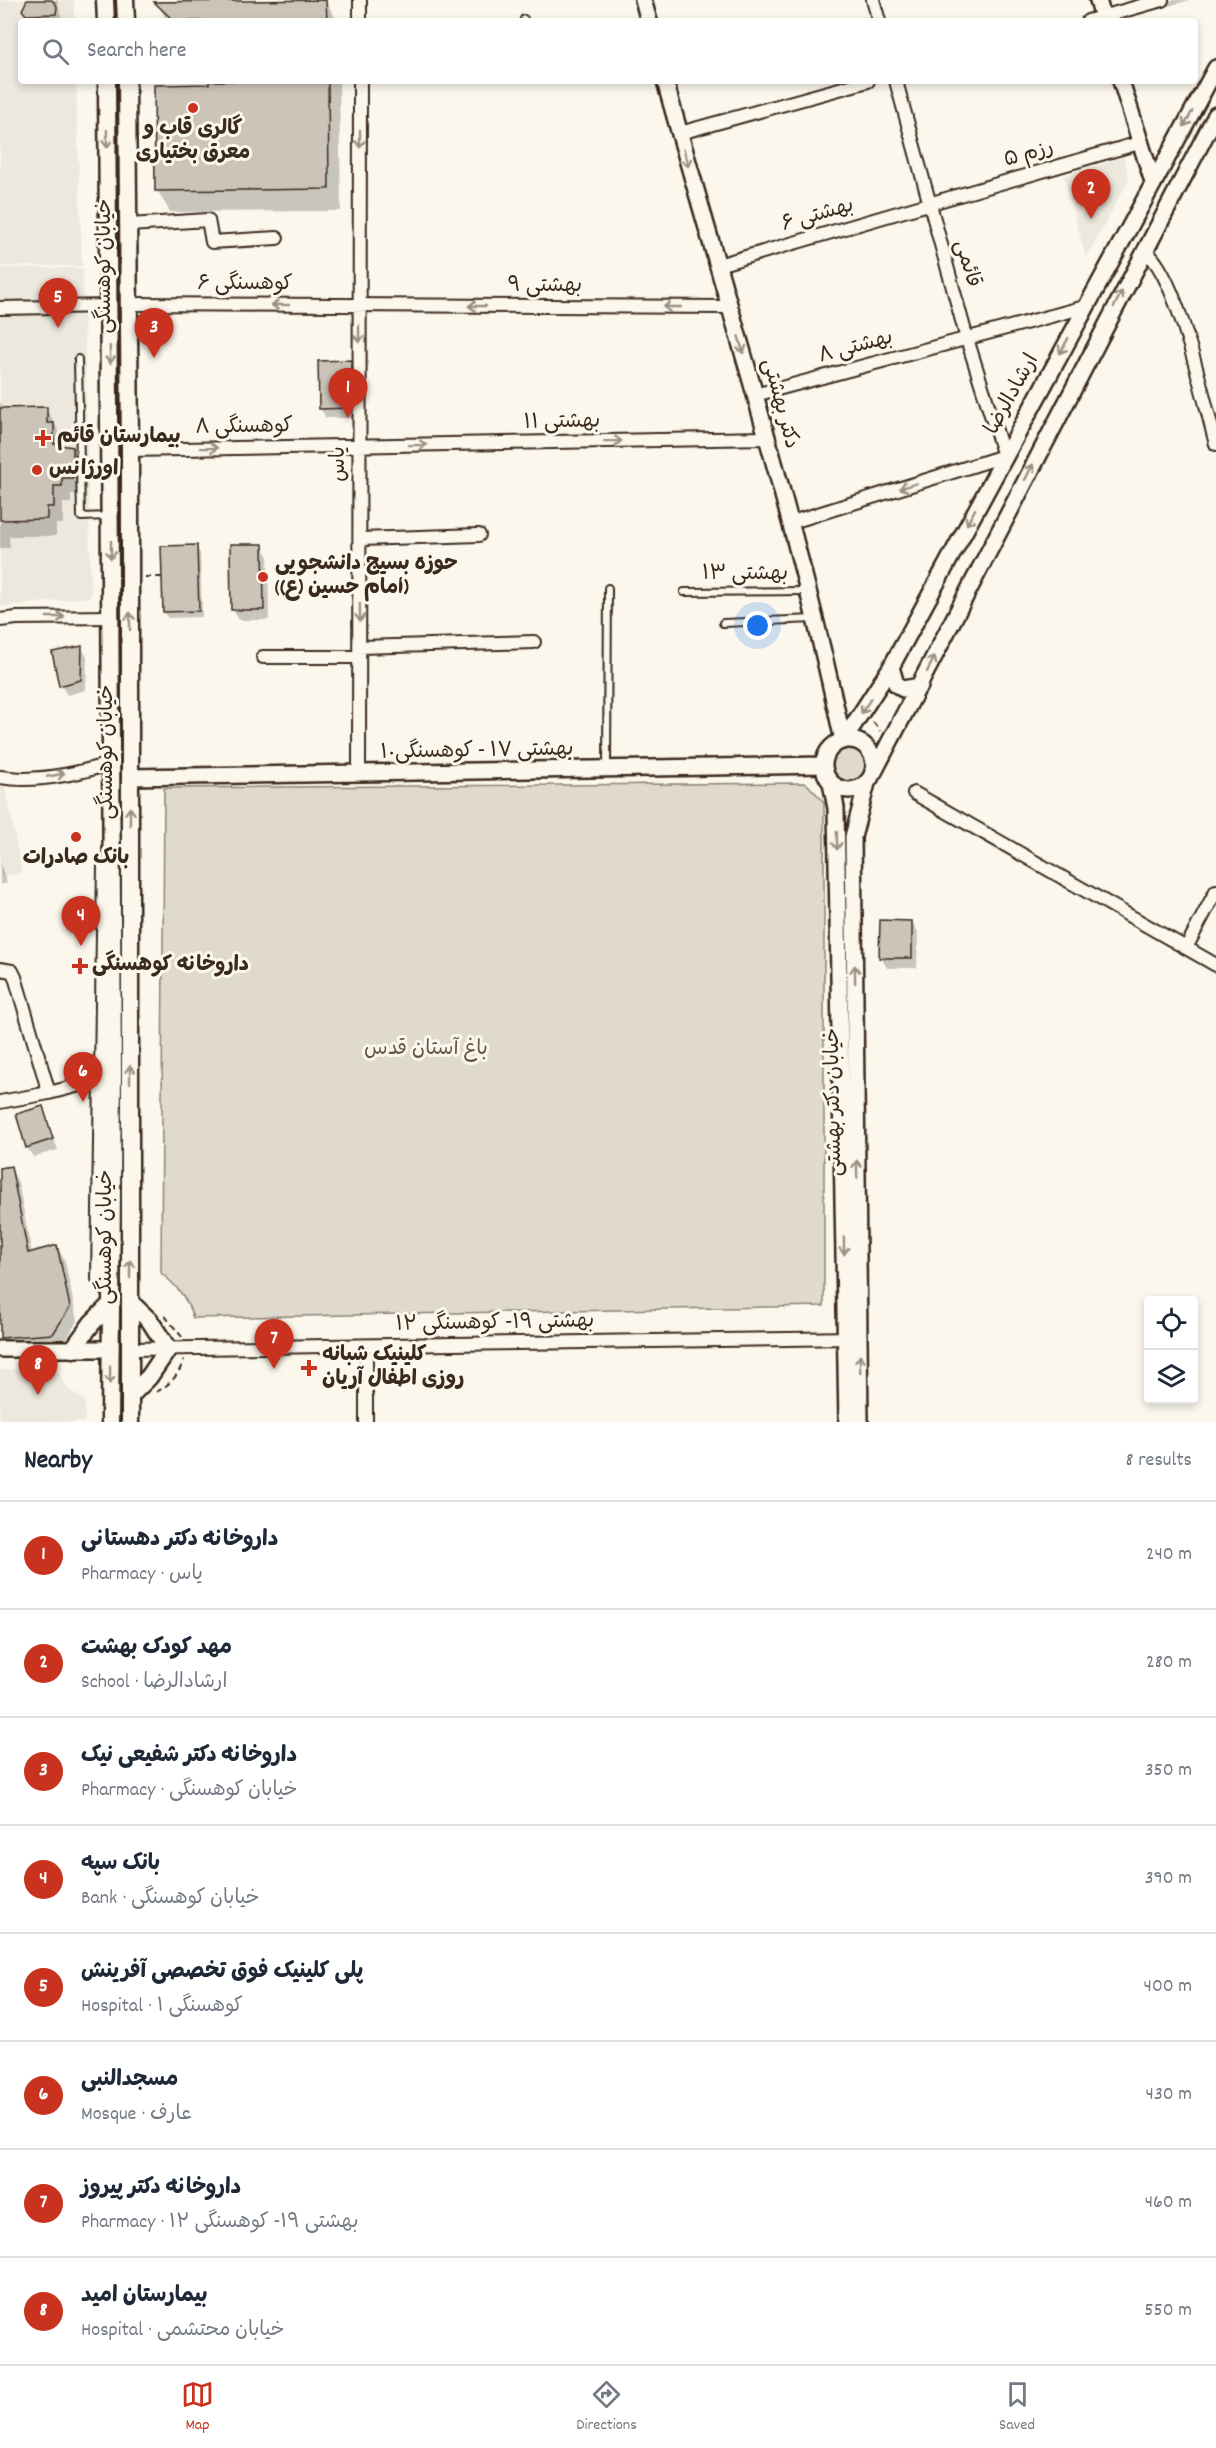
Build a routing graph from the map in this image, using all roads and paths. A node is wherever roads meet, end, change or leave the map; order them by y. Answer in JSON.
{"nodes":[{"id":1,"x":105,"y":0,"type":"edge"},
{"id":2,"x":125,"y":0,"type":"edge"},
{"id":3,"x":360,"y":0,"type":"edge"},
{"id":4,"x":644,"y":0,"type":"edge"},
{"id":5,"x":873,"y":0,"type":"edge"},
{"id":6,"x":1098,"y":0,"type":"edge"},
{"id":7,"x":1162,"y":0,"type":"edge"},
{"id":8,"x":106,"y":18,"type":"edge"},
{"id":9,"x":126,"y":18,"type":"edge"},
{"id":10,"x":360,"y":18,"type":"edge"},
{"id":11,"x":648,"y":18,"type":"edge"},
{"id":12,"x":878,"y":18,"type":"edge"},
{"id":13,"x":1104,"y":18,"type":"edge"},
{"id":14,"x":1107,"y":18,"type":"edge"},
{"id":15,"x":1216,"y":68,"type":"edge"},
{"id":16,"x":107,"y":84,"type":"edge"},
{"id":17,"x":127,"y":84,"type":"edge"},
{"id":18,"x":360,"y":84,"type":"edge"},
{"id":19,"x":666,"y":84,"type":"edge"},
{"id":20,"x":857,"y":84,"type":"edge"},
{"id":21,"x":897,"y":84,"type":"edge"},
{"id":22,"x":1122,"y":84,"type":"edge"},
{"id":23,"x":1216,"y":115,"type":"edge"},
{"id":24,"x":680,"y":133,"type":"junction"},
{"id":25,"x":1139,"y":143,"type":"junction"},
{"id":26,"x":1153,"y":182,"type":"junction"},
{"id":27,"x":929,"y":204,"type":"junction"},
{"id":28,"x":129,"y":225,"type":"junction"},
{"id":29,"x":277,"y":238,"type":"dead end"},
{"id":30,"x":1144,"y":250,"type":"junction"},
{"id":31,"x":718,"y":265,"type":"junction"},
{"id":32,"x":129,"y":304,"type":"junction"},
{"id":33,"x":359,"y":305,"type":"junction"},
{"id":34,"x":110,"y":306,"type":"junction"},
{"id":35,"x":730,"y":307,"type":"junction"},
{"id":36,"x":1085,"y":307,"type":"junction"},
{"id":37,"x":0,"y":308,"type":"edge"},
{"id":38,"x":967,"y":339,"type":"junction"},
{"id":39,"x":78,"y":360,"type":"dead end"},
{"id":40,"x":755,"y":395,"type":"junction"},
{"id":41,"x":766,"y":438,"type":"junction"},
{"id":42,"x":1216,"y":444,"type":"edge"},
{"id":43,"x":359,"y":446,"type":"junction"},
{"id":44,"x":130,"y":450,"type":"junction"},
{"id":45,"x":1004,"y":456,"type":"junction"},
{"id":46,"x":111,"y":516,"type":"junction"},
{"id":47,"x":789,"y":523,"type":"junction"},
{"id":48,"x":479,"y":535,"type":"dead end"},
{"id":49,"x":361,"y":539,"type":"junction"},
{"id":50,"x":162,"y":576,"type":"dead end"},
{"id":51,"x":130,"y":577,"type":"junction"},
{"id":52,"x":608,"y":588,"type":"dead end"},
{"id":53,"x":807,"y":591,"type":"junction"},
{"id":54,"x":684,"y":592,"type":"dead end"},
{"id":55,"x":112,"y":617,"type":"junction"},
{"id":56,"x":814,"y":619,"type":"junction"},
{"id":57,"x":0,"y":620,"type":"edge"},
{"id":58,"x":723,"y":623,"type":"dead end"},
{"id":59,"x":534,"y":642,"type":"dead end"},
{"id":60,"x":360,"y":652,"type":"junction"},
{"id":61,"x":263,"y":657,"type":"dead end"},
{"id":62,"x":891,"y":667,"type":"junction"},
{"id":63,"x":920,"y":686,"type":"junction"},
{"id":64,"x":843,"y":741,"type":"junction"},
{"id":65,"x":108,"y":764,"type":"junction"},
{"id":66,"x":824,"y":765,"type":"junction"},
{"id":67,"x":608,"y":771,"type":"junction"},
{"id":68,"x":359,"y":774,"type":"junction"},
{"id":69,"x":0,"y":777,"type":"edge"},
{"id":70,"x":130,"y":777,"type":"junction"},
{"id":71,"x":870,"y":777,"type":"junction"},
{"id":72,"x":831,"y":783,"type":"junction"},
{"id":73,"x":914,"y":793,"type":"dead end"},
{"id":74,"x":1216,"y":891,"type":"edge"},
{"id":75,"x":1186,"y":948,"type":"junction"},
{"id":76,"x":1216,"y":965,"type":"edge"},
{"id":77,"x":6,"y":970,"type":"edge"},
{"id":78,"x":107,"y":1077,"type":"junction"},
{"id":79,"x":49,"y":1093,"type":"junction"},
{"id":80,"x":0,"y":1102,"type":"edge"},
{"id":81,"x":98,"y":1279,"type":"dead end"},
{"id":82,"x":130,"y":1302,"type":"junction"},
{"id":83,"x":112,"y":1303,"type":"junction"},
{"id":84,"x":853,"y":1338,"type":"junction"},
{"id":85,"x":366,"y":1346,"type":"junction"},
{"id":86,"x":0,"y":1349,"type":"edge"},
{"id":87,"x":74,"y":1349,"type":"junction"},
{"id":88,"x":111,"y":1349,"type":"junction"},
{"id":89,"x":131,"y":1349,"type":"junction"},
{"id":90,"x":168,"y":1349,"type":"junction"},
{"id":91,"x":130,"y":1396,"type":"junction"},
{"id":92,"x":110,"y":1422,"type":"edge"},
{"id":93,"x":130,"y":1422,"type":"edge"},
{"id":94,"x":366,"y":1422,"type":"edge"},
{"id":95,"x":848,"y":1422,"type":"edge"},
{"id":96,"x":860,"y":1422,"type":"edge"}],
"edges":[{"from":1,"to":8,"type":"main road"},
{"from":2,"to":9,"type":"main road"},
{"from":3,"to":10,"type":"street"},
{"from":4,"to":11,"type":"street"},
{"from":5,"to":12,"type":"street"},
{"from":6,"to":13,"type":"street"},
{"from":7,"to":14,"type":"street"},
{"from":15,"to":26,"type":"street","name":"ارشادالرضا","one_way":true},
{"from":16,"to":34,"type":"main road","name":"خیابان کوهسنگی","one_way":true},
{"from":17,"to":28,"type":"main road","name":"خیابان کوهسنگی"},
{"from":18,"to":33,"type":"street","name":"یاس","one_way":true},
{"from":19,"to":24,"type":"street","name":"دکتر بهشتی"},
{"from":20,"to":24,"type":"street"},
{"from":21,"to":27,"type":"street","name":"قائمی"},
{"from":22,"to":25,"type":"street"},
{"from":23,"to":30,"type":"street"},
{"from":24,"to":31,"type":"street","name":"دکتر بهشتی","one_way":true},
{"from":25,"to":26,"type":"street"},
{"from":25,"to":27,"type":"street","name":"رزم ۵"},
{"from":26,"to":36,"type":"street","name":"ارشادالرضا"},
{"from":27,"to":31,"type":"street","name":"بهشتی ۶"},
{"from":27,"to":38,"type":"street","name":"قائمی"},
{"from":28,"to":29,"type":"street"},
{"from":28,"to":32,"type":"main road","name":"خیابان کوهسنگی"},
{"from":30,"to":42,"type":"street"},
{"from":63,"to":30,"type":"street","one_way":true},
{"from":31,"to":35,"type":"street","name":"دکتر بهشتی"},
{"from":33,"to":32,"type":"street","name":"کوهسنگی ۶","one_way":true},
{"from":32,"to":44,"type":"main road","name":"خیابان کوهسنگی"},
{"from":35,"to":33,"type":"street","name":"بهشتی ۹","one_way":true},
{"from":33,"to":43,"type":"street","name":"یاس","one_way":true},
{"from":34,"to":37,"type":"street"},
{"from":34,"to":46,"type":"main road","name":"خیابان کوهسنگی","one_way":true},
{"from":35,"to":40,"type":"street","name":"دکتر بهشتی","one_way":true},
{"from":36,"to":38,"type":"street","name":"بهشتی ۸"},
{"from":36,"to":45,"type":"street","name":"ارشادالرضا","one_way":true},
{"from":38,"to":40,"type":"street","name":"بهشتی ۸"},
{"from":38,"to":45,"type":"street","name":"قائمی"},
{"from":39,"to":46,"type":"lane"},
{"from":40,"to":41,"type":"street","name":"دکتر بهشتی"},
{"from":43,"to":41,"type":"street","name":"بهشتی ۱۱","one_way":true},
{"from":41,"to":47,"type":"street","name":"دکتر بهشتی"},
{"from":44,"to":43,"type":"street","name":"کوهسنگی ۸","one_way":true},
{"from":43,"to":49,"type":"street","name":"یاس"},
{"from":44,"to":51,"type":"main road","name":"خیابان کوهسنگی"},
{"from":45,"to":47,"type":"street","one_way":true},
{"from":45,"to":62,"type":"street","name":"ارشادالرضا","one_way":true},
{"from":46,"to":55,"type":"main road","name":"خیابان کوهسنگی","one_way":true},
{"from":47,"to":53,"type":"street","name":"دکتر بهشتی"},
{"from":48,"to":49,"type":"street"},
{"from":49,"to":60,"type":"street","name":"یاس","one_way":true},
{"from":50,"to":51,"type":"path"},
{"from":70,"to":51,"type":"main road","name":"خیابان کوهسنگی","one_way":true},
{"from":52,"to":67,"type":"lane"},
{"from":53,"to":54,"type":"lane","name":"بهشتی ۱۳"},
{"from":53,"to":56,"type":"street","name":"دکتر بهشتی"},
{"from":57,"to":55,"type":"street","one_way":true},
{"from":55,"to":65,"type":"main road","name":"خیابان کوهسنگی"},
{"from":56,"to":58,"type":"lane"},
{"from":56,"to":64,"type":"street","name":"دکتر بهشتی"},
{"from":59,"to":60,"type":"street"},
{"from":60,"to":61,"type":"street"},
{"from":60,"to":68,"type":"street","name":"یاس"},
{"from":62,"to":63,"type":"street"},
{"from":62,"to":64,"type":"street","name":"ارشادالرضا","one_way":true},
{"from":63,"to":71,"type":"street"},
{"from":64,"to":66,"type":"street"},
{"from":64,"to":71,"type":"street"},
{"from":69,"to":65,"type":"street","one_way":true},
{"from":65,"to":78,"type":"main road","name":"خیابان کوهسنگی"},
{"from":66,"to":67,"type":"street","name":"بهشتی ۱۷ - کوهسنگی۱۰"},
{"from":66,"to":72,"type":"street"},
{"from":67,"to":68,"type":"street","name":"بهشتی ۱۷ - کوهسنگی۱۰"},
{"from":68,"to":70,"type":"street","name":"بهشتی ۱۷ - کوهسنگی۱۰"},
{"from":82,"to":70,"type":"main road","name":"خیابان کوهسنگی","one_way":true},
{"from":71,"to":72,"type":"street"},
{"from":84,"to":71,"type":"street","name":"خیابان دکتر بهشتی","one_way":true},
{"from":72,"to":84,"type":"street","name":"خیابان دکتر بهشتی","one_way":true},
{"from":73,"to":75,"type":"street"},
{"from":74,"to":75,"type":"street"},
{"from":75,"to":76,"type":"street"},
{"from":77,"to":79,"type":"street"},
{"from":78,"to":79,"type":"street"},
{"from":78,"to":81,"type":"street"},
{"from":78,"to":83,"type":"main road","name":"خیابان کوهسنگی"},
{"from":79,"to":80,"type":"street"},
{"from":82,"to":89,"type":"main road","name":"خیابان کوهسنگی"},
{"from":82,"to":90,"type":"main road"},
{"from":83,"to":87,"type":"main road"},
{"from":83,"to":88,"type":"main road","name":"خیابان کوهسنگی"},
{"from":84,"to":85,"type":"street","name":"بهشتی ۱۹- کوهسنگی ۱۲"},
{"from":84,"to":95,"type":"street","name":"خیابان دکتر بهشتی"},
{"from":96,"to":84,"type":"street","name":"خیابان دکتر بهشتی","one_way":true},
{"from":85,"to":90,"type":"street","name":"بهشتی ۱۹- کوهسنگی ۱۲"},
{"from":85,"to":94,"type":"street"},
{"from":86,"to":87,"type":"street"},
{"from":87,"to":88,"type":"street"},
{"from":88,"to":89,"type":"main road"},
{"from":88,"to":92,"type":"main road","name":"خیابان کوهسنگی","one_way":true},
{"from":89,"to":90,"type":"street","name":"بهشتی ۱۹- کوهسنگی ۱۲"},
{"from":89,"to":91,"type":"main road","name":"خیابان کوهسنگی"},
{"from":90,"to":91,"type":"main road"},
{"from":91,"to":93,"type":"main road","name":"خیابان کوهسنگی"}]}
